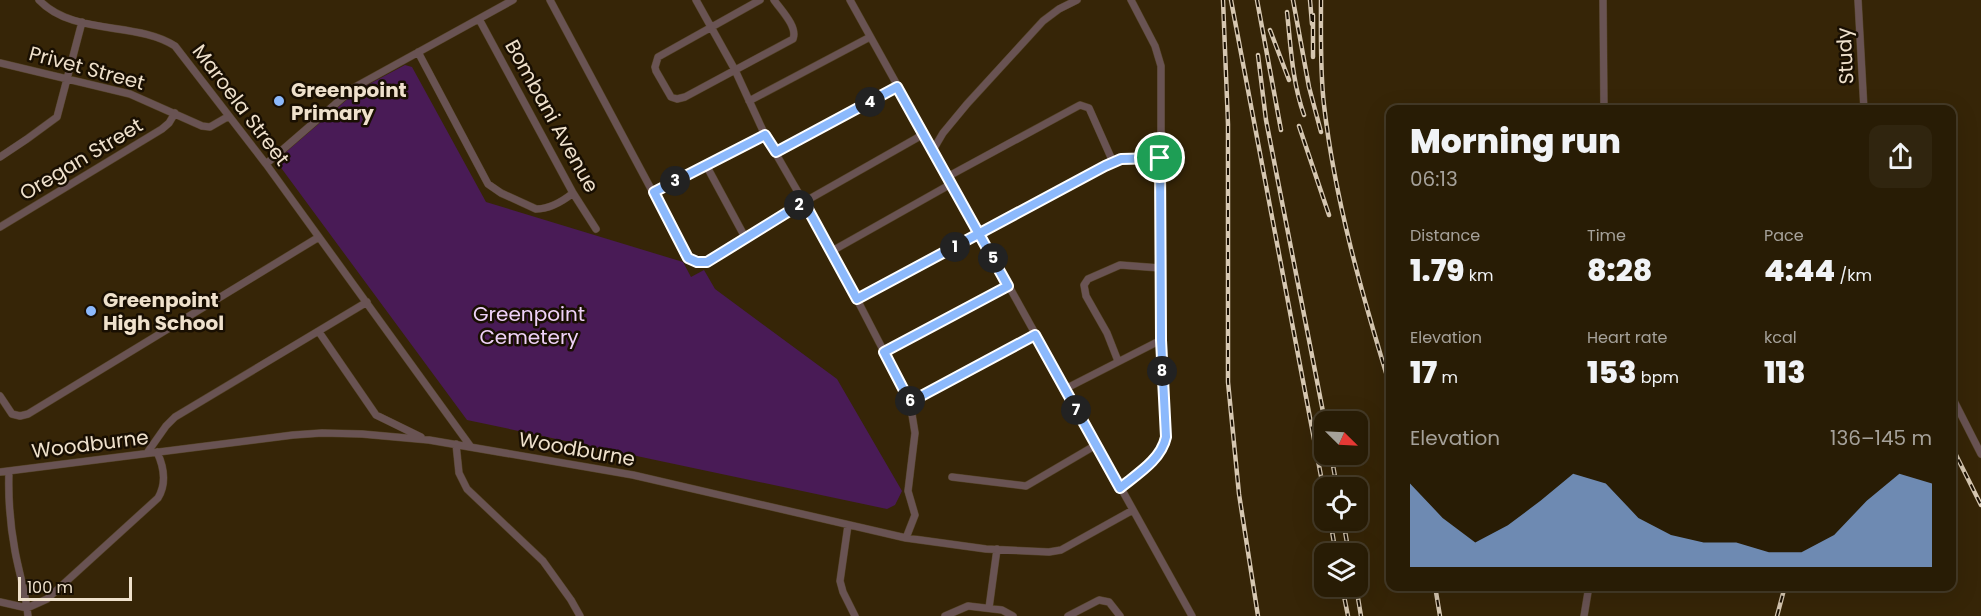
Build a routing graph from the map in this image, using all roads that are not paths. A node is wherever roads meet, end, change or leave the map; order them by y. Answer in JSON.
{"nodes":[{"id":1,"x":39,"y":0,"type":"edge"},
{"id":2,"x":513,"y":0,"type":"edge"},
{"id":3,"x":550,"y":0,"type":"edge"},
{"id":4,"x":696,"y":0,"type":"edge"},
{"id":5,"x":760,"y":0,"type":"edge"},
{"id":6,"x":774,"y":0,"type":"edge"},
{"id":7,"x":850,"y":0,"type":"edge"},
{"id":8,"x":1077,"y":0,"type":"edge"},
{"id":9,"x":1131,"y":0,"type":"edge"},
{"id":10,"x":1603,"y":0,"type":"edge"},
{"id":11,"x":1858,"y":0,"type":"edge"},
{"id":12,"x":479,"y":19,"type":"junction"},
{"id":13,"x":82,"y":22,"type":"junction"},
{"id":14,"x":711,"y":27,"type":"junction"},
{"id":15,"x":870,"y":37,"type":"junction"},
{"id":16,"x":418,"y":52,"type":"junction"},
{"id":17,"x":0,"y":63,"type":"edge"},
{"id":18,"x":735,"y":70,"type":"junction"},
{"id":19,"x":67,"y":78,"type":"junction"},
{"id":20,"x":897,"y":87,"type":"junction"},
{"id":21,"x":749,"y":101,"type":"junction"},
{"id":22,"x":1604,"y":105,"type":"edge"},
{"id":23,"x":1864,"y":105,"type":"edge"},
{"id":24,"x":175,"y":113,"type":"junction"},
{"id":25,"x":229,"y":116,"type":"junction"},
{"id":26,"x":924,"y":134,"type":"junction"},
{"id":27,"x":765,"y":135,"type":"junction"},
{"id":28,"x":933,"y":150,"type":"junction"},
{"id":29,"x":776,"y":152,"type":"junction"},
{"id":30,"x":0,"y":157,"type":"edge"},
{"id":31,"x":1160,"y":158,"type":"junction"},
{"id":32,"x":1113,"y":162,"type":"junction"},
{"id":33,"x":266,"y":164,"type":"junction"},
{"id":34,"x":706,"y":165,"type":"junction"},
{"id":35,"x":949,"y":181,"type":"junction"},
{"id":36,"x":654,"y":192,"type":"junction"},
{"id":37,"x":573,"y":193,"type":"junction"},
{"id":38,"x":804,"y":202,"type":"junction"},
{"id":39,"x":0,"y":227,"type":"edge"},
{"id":40,"x":596,"y":229,"type":"dead end"},
{"id":41,"x":980,"y":234,"type":"junction"},
{"id":42,"x":320,"y":237,"type":"junction"},
{"id":43,"x":746,"y":239,"type":"junction"},
{"id":44,"x":832,"y":251,"type":"junction"},
{"id":45,"x":1160,"y":268,"type":"junction"},
{"id":46,"x":1008,"y":286,"type":"junction"},
{"id":47,"x":857,"y":299,"type":"junction"},
{"id":48,"x":367,"y":302,"type":"junction"},
{"id":49,"x":319,"y":332,"type":"junction"},
{"id":50,"x":1035,"y":335,"type":"junction"},
{"id":51,"x":1161,"y":340,"type":"junction"},
{"id":52,"x":884,"y":352,"type":"junction"},
{"id":53,"x":1118,"y":361,"type":"junction"},
{"id":54,"x":1065,"y":389,"type":"junction"},
{"id":55,"x":0,"y":396,"type":"edge"},
{"id":56,"x":910,"y":402,"type":"junction"},
{"id":57,"x":1956,"y":405,"type":"edge"},
{"id":58,"x":426,"y":439,"type":"junction"},
{"id":59,"x":456,"y":444,"type":"junction"},
{"id":60,"x":1096,"y":445,"type":"junction"},
{"id":61,"x":471,"y":447,"type":"junction"},
{"id":62,"x":158,"y":452,"type":"junction"},
{"id":63,"x":147,"y":453,"type":"junction"},
{"id":64,"x":1981,"y":454,"type":"edge"},
{"id":65,"x":9,"y":471,"type":"junction"},
{"id":66,"x":0,"y":472,"type":"edge"},
{"id":67,"x":952,"y":477,"type":"dead end"},
{"id":68,"x":1120,"y":488,"type":"junction"},
{"id":69,"x":1133,"y":510,"type":"junction"},
{"id":70,"x":848,"y":525,"type":"junction"},
{"id":71,"x":906,"y":538,"type":"junction"},
{"id":72,"x":997,"y":549,"type":"junction"},
{"id":73,"x":1588,"y":591,"type":"edge"},
{"id":74,"x":0,"y":602,"type":"edge"},
{"id":75,"x":989,"y":608,"type":"junction"},
{"id":76,"x":28,"y":612,"type":"edge"},
{"id":77,"x":580,"y":616,"type":"edge"},
{"id":78,"x":855,"y":616,"type":"edge"},
{"id":79,"x":945,"y":616,"type":"edge"},
{"id":80,"x":1013,"y":616,"type":"edge"},
{"id":81,"x":1068,"y":616,"type":"edge"},
{"id":82,"x":1120,"y":616,"type":"edge"},
{"id":83,"x":1192,"y":616,"type":"edge"},
{"id":84,"x":1584,"y":616,"type":"edge"}],
"edges":[{"from":1,"to":13,"type":"street","name":"Maroela Street"},
{"from":2,"to":12,"type":"street"},
{"from":3,"to":36,"type":"street"},
{"from":4,"to":14,"type":"street"},
{"from":5,"to":14,"type":"street"},
{"from":6,"to":18,"type":"street"},
{"from":7,"to":15,"type":"street"},
{"from":8,"to":28,"type":"street"},
{"from":9,"to":31,"type":"street"},
{"from":10,"to":22,"type":"street"},
{"from":11,"to":23,"type":"street","name":"Study"},
{"from":12,"to":16,"type":"street"},
{"from":12,"to":37,"type":"street","name":"Bombani Avenue"},
{"from":13,"to":19,"type":"street"},
{"from":13,"to":25,"type":"street","name":"Maroela Street"},
{"from":14,"to":18,"type":"street"},
{"from":14,"to":18,"type":"street"},
{"from":15,"to":20,"type":"street"},
{"from":15,"to":21,"type":"street"},
{"from":16,"to":33,"type":"street"},
{"from":16,"to":37,"type":"street"},
{"from":17,"to":19,"type":"street","name":"Privet Street"},
{"from":18,"to":21,"type":"street"},
{"from":19,"to":24,"type":"street","name":"Privet Street"},
{"from":19,"to":30,"type":"street"},
{"from":20,"to":26,"type":"street"},
{"from":20,"to":29,"type":"street"},
{"from":21,"to":27,"type":"street"},
{"from":24,"to":25,"type":"street","name":"Privet Street"},
{"from":24,"to":39,"type":"street","name":"Oregan Street"},
{"from":25,"to":33,"type":"street","name":"Maroela Street"},
{"from":26,"to":28,"type":"street"},
{"from":26,"to":38,"type":"street"},
{"from":27,"to":29,"type":"street"},
{"from":27,"to":34,"type":"street"},
{"from":28,"to":35,"type":"street"},
{"from":29,"to":38,"type":"street"},
{"from":31,"to":32,"type":"street"},
{"from":31,"to":45,"type":"street"},
{"from":32,"to":35,"type":"street"},
{"from":32,"to":41,"type":"street"},
{"from":33,"to":42,"type":"street","name":"Maroela Street"},
{"from":34,"to":36,"type":"street"},
{"from":34,"to":43,"type":"street"},
{"from":35,"to":41,"type":"street"},
{"from":35,"to":44,"type":"street"},
{"from":36,"to":43,"type":"street"},
{"from":37,"to":40,"type":"street","name":"Bombani Avenue"},
{"from":38,"to":43,"type":"street"},
{"from":38,"to":44,"type":"street"},
{"from":41,"to":46,"type":"street"},
{"from":41,"to":47,"type":"street"},
{"from":42,"to":48,"type":"street","name":"Maroela Street"},
{"from":42,"to":55,"type":"street"},
{"from":44,"to":47,"type":"street"},
{"from":45,"to":51,"type":"street"},
{"from":45,"to":53,"type":"street"},
{"from":46,"to":50,"type":"street"},
{"from":46,"to":52,"type":"street"},
{"from":47,"to":52,"type":"street"},
{"from":48,"to":49,"type":"street"},
{"from":48,"to":61,"type":"street","name":"Maroela Street"},
{"from":49,"to":58,"type":"street"},
{"from":49,"to":63,"type":"street"},
{"from":50,"to":54,"type":"street"},
{"from":50,"to":56,"type":"street"},
{"from":51,"to":53,"type":"street"},
{"from":51,"to":68,"type":"street"},
{"from":52,"to":56,"type":"street"},
{"from":53,"to":54,"type":"street"},
{"from":54,"to":60,"type":"street"},
{"from":56,"to":71,"type":"street"},
{"from":57,"to":64,"type":"street"},
{"from":58,"to":59,"type":"street","name":"Woodburne"},
{"from":58,"to":62,"type":"street","name":"Woodburne"},
{"from":59,"to":61,"type":"street","name":"Woodburne"},
{"from":59,"to":77,"type":"street"},
{"from":60,"to":67,"type":"street"},
{"from":60,"to":68,"type":"street"},
{"from":61,"to":70,"type":"street","name":"Woodburne"},
{"from":62,"to":63,"type":"street","name":"Woodburne"},
{"from":62,"to":76,"type":"street"},
{"from":63,"to":65,"type":"street","name":"Woodburne"},
{"from":65,"to":66,"type":"street","name":"Woodburne"},
{"from":65,"to":76,"type":"street"},
{"from":68,"to":69,"type":"street"},
{"from":69,"to":72,"type":"street","name":"Woodburne"},
{"from":69,"to":83,"type":"street"},
{"from":70,"to":71,"type":"street","name":"Woodburne"},
{"from":70,"to":78,"type":"street"},
{"from":71,"to":72,"type":"street","name":"Woodburne"},
{"from":72,"to":75,"type":"street"},
{"from":73,"to":84,"type":"street"},
{"from":74,"to":76,"type":"street"},
{"from":75,"to":79,"type":"street"},
{"from":75,"to":80,"type":"street"},
{"from":81,"to":82,"type":"street"}]}
